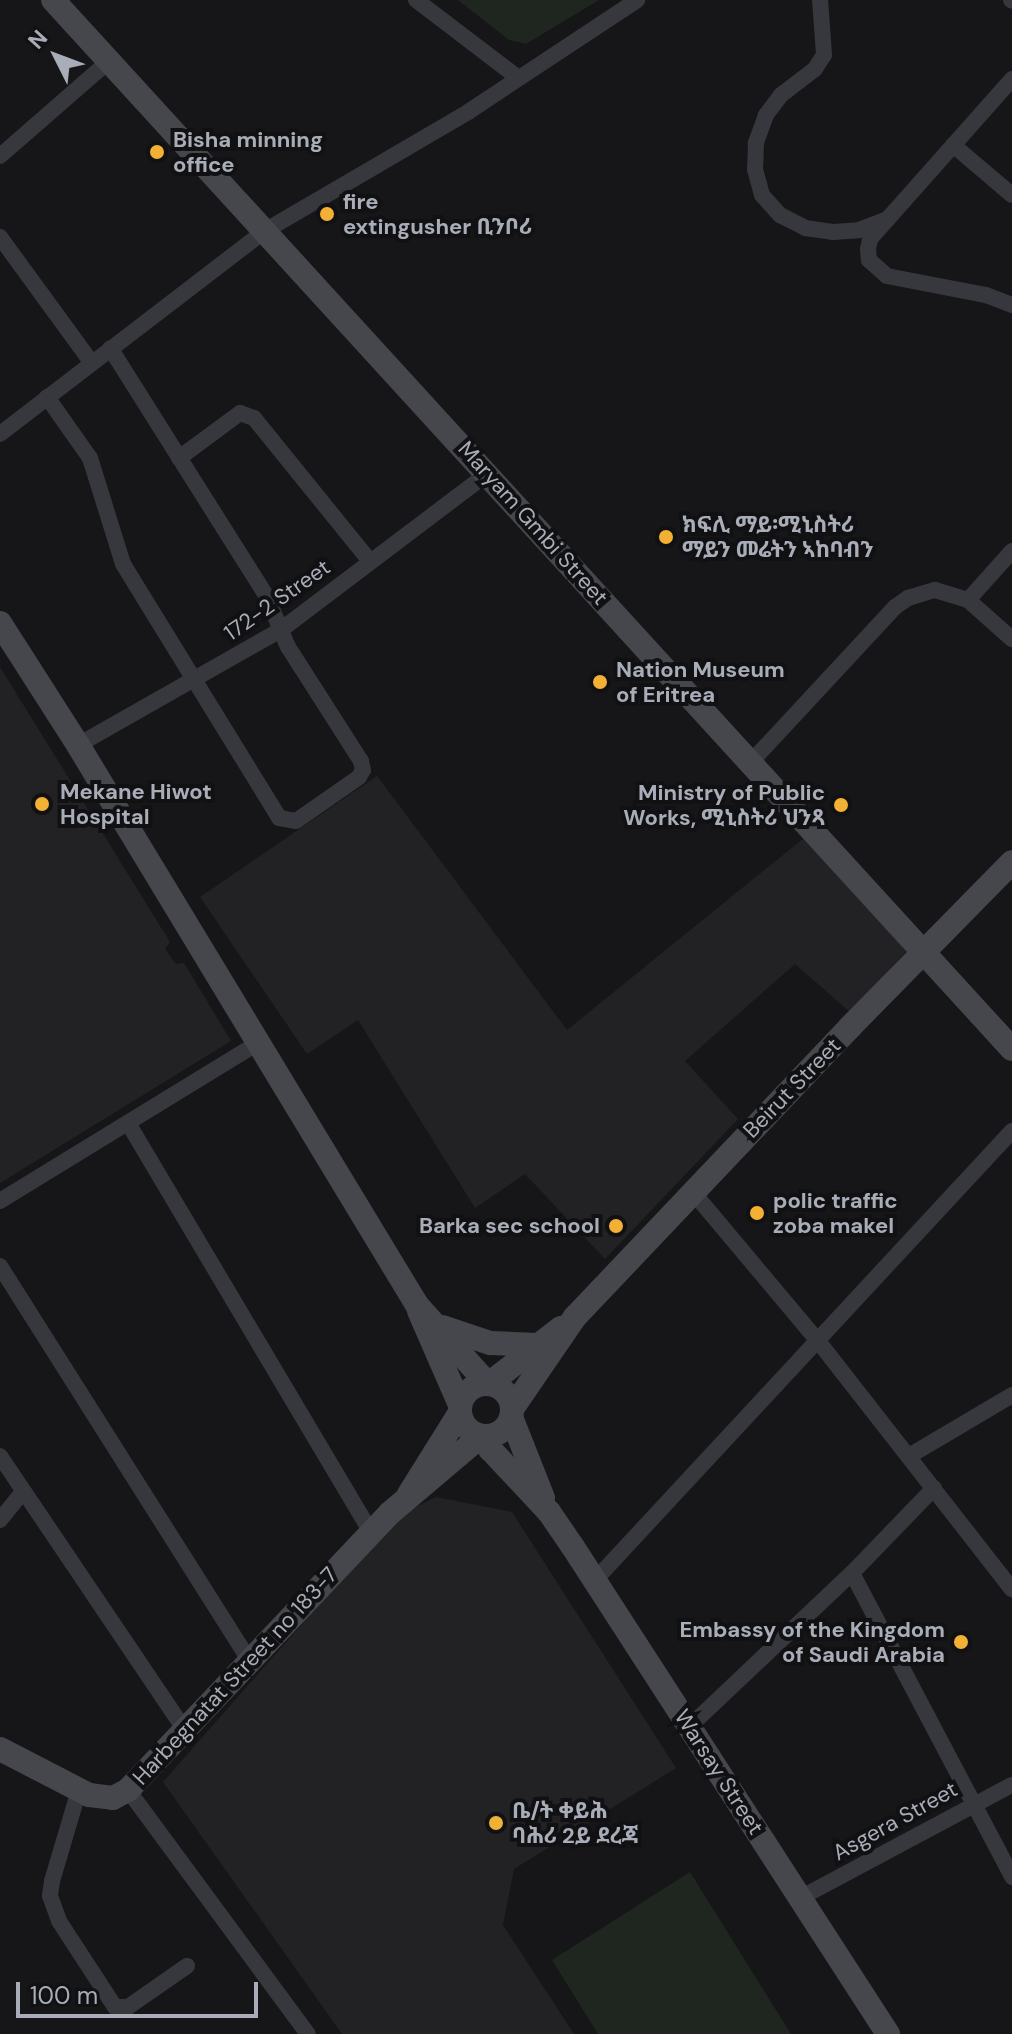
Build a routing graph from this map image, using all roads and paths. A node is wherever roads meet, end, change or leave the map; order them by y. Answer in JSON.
{"nodes":[{"id":1,"x":53,"y":0,"type":"edge"},
{"id":2,"x":416,"y":0,"type":"edge"},
{"id":3,"x":637,"y":0,"type":"edge"},
{"id":4,"x":820,"y":0,"type":"edge"},
{"id":5,"x":109,"y":61,"type":"junction"},
{"id":6,"x":517,"y":77,"type":"junction"},
{"id":7,"x":1012,"y":79,"type":"edge"},
{"id":8,"x":953,"y":145,"type":"junction"},
{"id":9,"x":0,"y":156,"type":"edge"},
{"id":10,"x":1012,"y":195,"type":"edge"},
{"id":11,"x":887,"y":220,"type":"junction"},
{"id":12,"x":263,"y":232,"type":"junction"},
{"id":13,"x":0,"y":237,"type":"edge"},
{"id":14,"x":1012,"y":305,"type":"edge"},
{"id":15,"x":110,"y":348,"type":"junction"},
{"id":16,"x":91,"y":362,"type":"junction"},
{"id":17,"x":47,"y":397,"type":"junction"},
{"id":18,"x":0,"y":434,"type":"edge"},
{"id":19,"x":179,"y":458,"type":"junction"},
{"id":20,"x":488,"y":473,"type":"junction"},
{"id":21,"x":1012,"y":551,"type":"edge"},
{"id":22,"x":370,"y":561,"type":"junction"},
{"id":23,"x":968,"y":600,"type":"junction"},
{"id":24,"x":0,"y":623,"type":"edge"},
{"id":25,"x":282,"y":629,"type":"junction"},
{"id":26,"x":1012,"y":639,"type":"edge"},
{"id":27,"x":192,"y":682,"type":"junction"},
{"id":28,"x":78,"y":745,"type":"junction"},
{"id":29,"x":751,"y":762,"type":"junction"},
{"id":30,"x":1012,"y":862,"type":"edge"},
{"id":31,"x":923,"y":954,"type":"junction"},
{"id":32,"x":256,"y":1044,"type":"junction"},
{"id":33,"x":1012,"y":1049,"type":"edge"},
{"id":34,"x":128,"y":1123,"type":"junction"},
{"id":35,"x":1012,"y":1131,"type":"edge"},
{"id":36,"x":692,"y":1191,"type":"junction"},
{"id":37,"x":0,"y":1201,"type":"edge"},
{"id":38,"x":0,"y":1266,"type":"edge"},
{"id":39,"x":417,"y":1305,"type":"junction"},
{"id":40,"x":575,"y":1317,"type":"junction"},
{"id":41,"x":438,"y":1326,"type":"junction"},
{"id":42,"x":818,"y":1341,"type":"junction"},
{"id":43,"x":537,"y":1345,"type":"junction"},
{"id":44,"x":488,"y":1383,"type":"junction"},
{"id":45,"x":1012,"y":1395,"type":"edge"},
{"id":46,"x":460,"y":1409,"type":"junction"},
{"id":47,"x":512,"y":1413,"type":"junction"},
{"id":48,"x":482,"y":1436,"type":"junction"},
{"id":49,"x":0,"y":1456,"type":"edge"},
{"id":50,"x":909,"y":1456,"type":"junction"},
{"id":51,"x":934,"y":1488,"type":"junction"},
{"id":52,"x":23,"y":1492,"type":"junction"},
{"id":53,"x":408,"y":1496,"type":"junction"},
{"id":54,"x":549,"y":1512,"type":"junction"},
{"id":55,"x":0,"y":1520,"type":"edge"},
{"id":56,"x":371,"y":1532,"type":"junction"},
{"id":57,"x":852,"y":1573,"type":"junction"},
{"id":58,"x":595,"y":1580,"type":"junction"},
{"id":59,"x":1012,"y":1589,"type":"edge"},
{"id":60,"x":250,"y":1661,"type":"junction"},
{"id":61,"x":689,"y":1727,"type":"junction"},
{"id":62,"x":184,"y":1729,"type":"junction"},
{"id":63,"x":0,"y":1749,"type":"edge"},
{"id":64,"x":1012,"y":1785,"type":"edge"},
{"id":65,"x":79,"y":1790,"type":"junction"},
{"id":66,"x":128,"y":1790,"type":"junction"},
{"id":67,"x":974,"y":1802,"type":"junction"},
{"id":68,"x":1012,"y":1877,"type":"edge"},
{"id":69,"x":800,"y":1898,"type":"junction"},
{"id":70,"x":187,"y":1966,"type":"dead end"},
{"id":71,"x":308,"y":2034,"type":"edge"},
{"id":72,"x":888,"y":2034,"type":"edge"}],
"edges":[{"from":1,"to":5,"type":"main road","name":"Maryam Gmbi Street"},
{"from":2,"to":6,"type":"street"},
{"from":3,"to":6,"type":"street"},
{"from":4,"to":11,"type":"street"},
{"from":5,"to":9,"type":"street"},
{"from":5,"to":12,"type":"main road","name":"Maryam Gmbi Street"},
{"from":6,"to":12,"type":"street"},
{"from":7,"to":8,"type":"street"},
{"from":8,"to":10,"type":"street"},
{"from":8,"to":11,"type":"street"},
{"from":11,"to":14,"type":"street"},
{"from":12,"to":15,"type":"street"},
{"from":12,"to":20,"type":"main road","name":"Maryam Gmbi Street"},
{"from":13,"to":16,"type":"street"},
{"from":15,"to":16,"type":"street"},
{"from":15,"to":19,"type":"street"},
{"from":16,"to":17,"type":"street"},
{"from":17,"to":18,"type":"street"},
{"from":17,"to":27,"type":"street"},
{"from":19,"to":22,"type":"street"},
{"from":19,"to":25,"type":"street"},
{"from":20,"to":22,"type":"street","name":"172-2 Street"},
{"from":20,"to":29,"type":"main road","name":"Maryam Gmbi Street"},
{"from":21,"to":23,"type":"street"},
{"from":22,"to":25,"type":"street","name":"172-2 Street"},
{"from":23,"to":26,"type":"street"},
{"from":23,"to":29,"type":"street"},
{"from":24,"to":28,"type":"main road"},
{"from":25,"to":27,"type":"street","name":"172-2 Street"},
{"from":25,"to":27,"type":"street"},
{"from":27,"to":28,"type":"street","name":"172-2 Street"},
{"from":28,"to":32,"type":"main road"},
{"from":29,"to":31,"type":"main road","name":"Maryam Gmbi Street"},
{"from":30,"to":31,"type":"main road","name":"Beirut Street"},
{"from":31,"to":33,"type":"main road","name":"Maryam Gmbi Street"},
{"from":31,"to":36,"type":"main road","name":"Beirut Street"},
{"from":32,"to":34,"type":"street"},
{"from":32,"to":39,"type":"main road"},
{"from":34,"to":37,"type":"street"},
{"from":34,"to":56,"type":"street"},
{"from":35,"to":42,"type":"street"},
{"from":36,"to":40,"type":"main road","name":"Beirut Street"},
{"from":36,"to":42,"type":"street"},
{"from":38,"to":60,"type":"street"},
{"from":39,"to":41,"type":"main road"},
{"from":39,"to":46,"type":"main road"},
{"from":40,"to":43,"type":"main road"},
{"from":40,"to":47,"type":"main road"},
{"from":41,"to":43,"type":"main road"},
{"from":41,"to":44,"type":"main road"},
{"from":42,"to":50,"type":"street"},
{"from":42,"to":58,"type":"street"},
{"from":43,"to":44,"type":"main road"},
{"from":44,"to":46,"type":"main road"},
{"from":44,"to":47,"type":"main road"},
{"from":45,"to":50,"type":"street"},
{"from":46,"to":48,"type":"main road"},
{"from":46,"to":53,"type":"main road"},
{"from":47,"to":48,"type":"main road"},
{"from":47,"to":54,"type":"main road","name":"Warsay Street"},
{"from":48,"to":53,"type":"main road"},
{"from":48,"to":54,"type":"main road","name":"Warsay Street"},
{"from":49,"to":52,"type":"street"},
{"from":50,"to":51,"type":"street"},
{"from":51,"to":57,"type":"street"},
{"from":51,"to":59,"type":"street"},
{"from":52,"to":55,"type":"street"},
{"from":52,"to":62,"type":"street"},
{"from":53,"to":56,"type":"main road","name":"Harbegnatat Street no 183-7"},
{"from":54,"to":58,"type":"main road","name":"Warsay Street"},
{"from":56,"to":60,"type":"main road","name":"Harbegnatat Street no 183-7"},
{"from":57,"to":61,"type":"street"},
{"from":57,"to":67,"type":"street"},
{"from":58,"to":61,"type":"main road","name":"Warsay Street"},
{"from":60,"to":62,"type":"main road","name":"Harbegnatat Street no 183-7"},
{"from":61,"to":69,"type":"main road","name":"Warsay Street"},
{"from":62,"to":66,"type":"main road","name":"Harbegnatat Street no 183-7"},
{"from":63,"to":65,"type":"main road","name":"Harbegnatat Street no 183-7"},
{"from":64,"to":67,"type":"street","name":"Asgera Street"},
{"from":65,"to":66,"type":"main road","name":"Harbegnatat Street no 183-7"},
{"from":65,"to":70,"type":"street"},
{"from":66,"to":71,"type":"street"},
{"from":67,"to":68,"type":"street"},
{"from":67,"to":69,"type":"street","name":"Asgera Street"},
{"from":69,"to":72,"type":"main road","name":"Warsay Street"}]}
